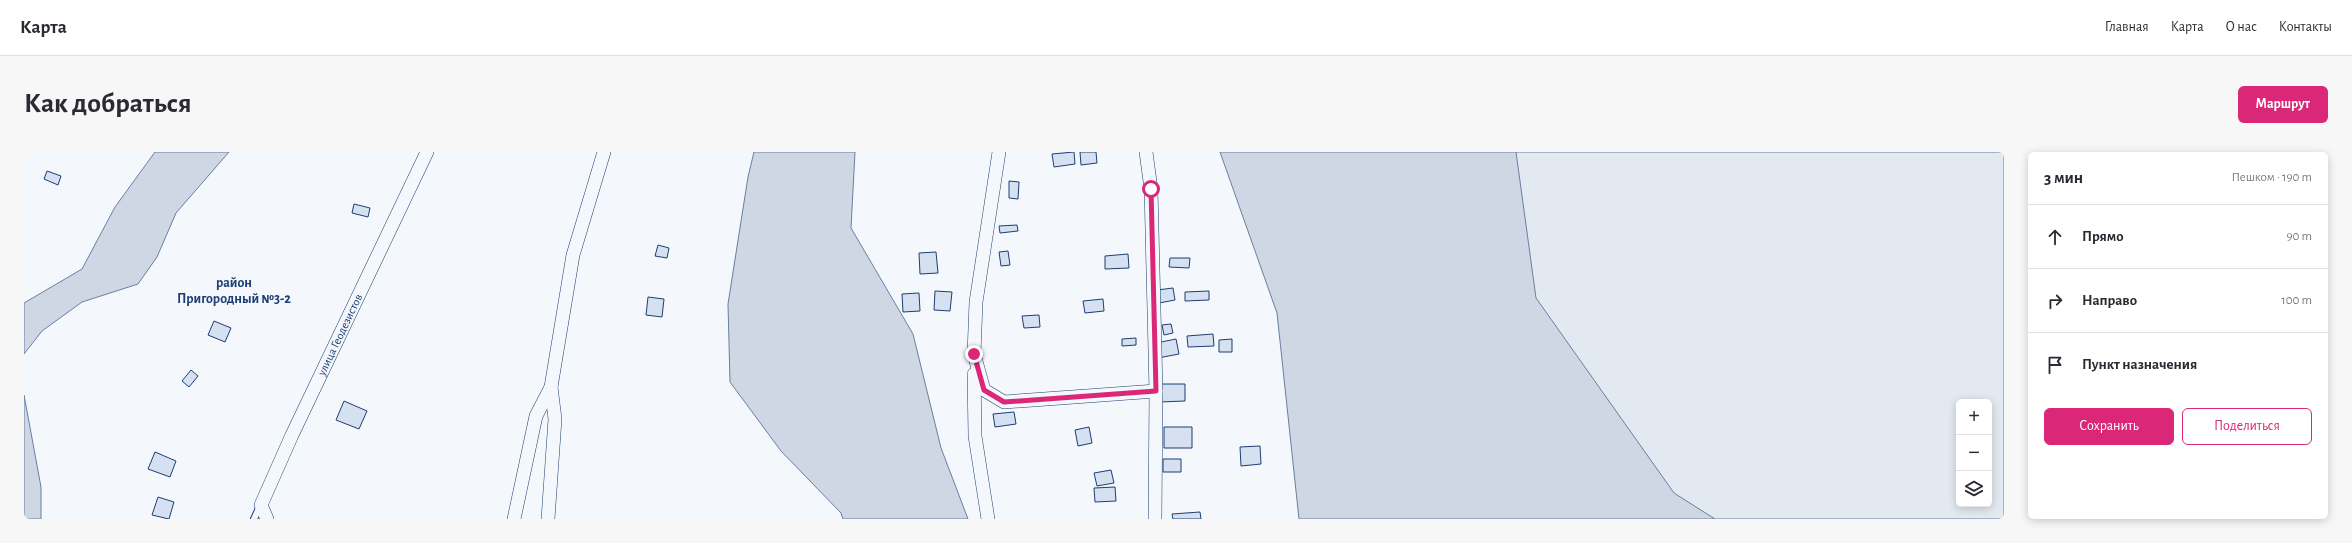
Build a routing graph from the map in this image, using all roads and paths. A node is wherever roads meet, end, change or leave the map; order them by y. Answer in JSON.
{"nodes":[{"id":1,"x":427,"y":152,"type":"edge"},
{"id":2,"x":604,"y":152,"type":"edge"},
{"id":3,"x":999,"y":152,"type":"edge"},
{"id":4,"x":1146,"y":152,"type":"edge"},
{"id":5,"x":974,"y":354,"type":"junction"},
{"id":6,"x":551,"y":387,"type":"junction"},
{"id":7,"x":1156,"y":391,"type":"junction"},
{"id":8,"x":261,"y":505,"type":"junction"},
{"id":9,"x":254,"y":519,"type":"edge"},
{"id":10,"x":267,"y":519,"type":"edge"},
{"id":11,"x":514,"y":519,"type":"edge"},
{"id":12,"x":548,"y":519,"type":"edge"},
{"id":13,"x":988,"y":519,"type":"edge"},
{"id":14,"x":1156,"y":519,"type":"edge"}],
"edges":[{"from":1,"to":8,"type":"street","name":"улица Геодезистов"},
{"from":2,"to":6,"type":"street"},
{"from":3,"to":5,"type":"street"},
{"from":4,"to":7,"type":"street"},
{"from":5,"to":7,"type":"street"},
{"from":5,"to":13,"type":"street"},
{"from":6,"to":11,"type":"street"},
{"from":6,"to":12,"type":"street"},
{"from":7,"to":14,"type":"street"},
{"from":8,"to":9,"type":"lane"},
{"from":8,"to":10,"type":"street"}]}
